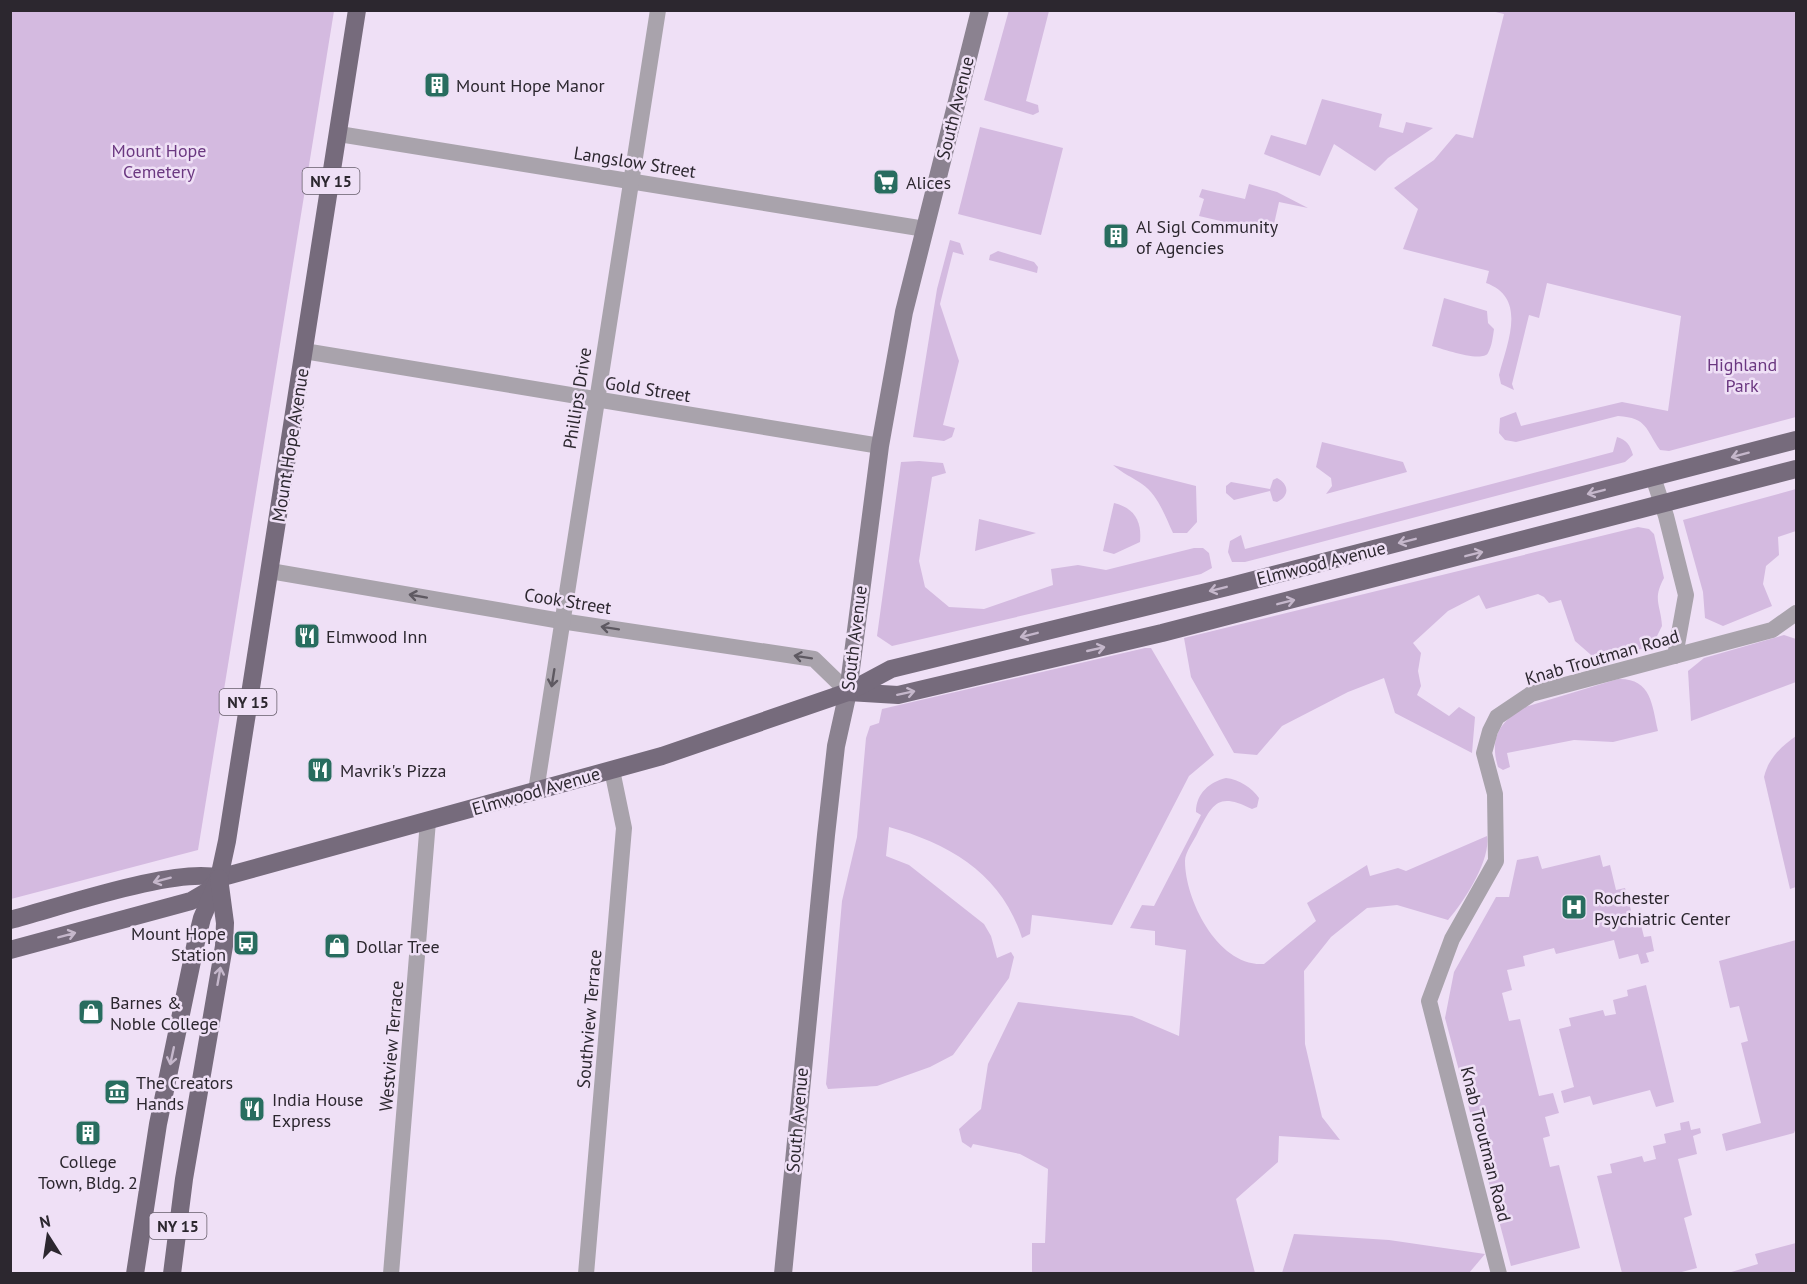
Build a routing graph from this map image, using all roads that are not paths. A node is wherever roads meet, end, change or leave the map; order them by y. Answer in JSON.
{"nodes":[{"id":1,"x":357,"y":10,"type":"edge"},
{"id":2,"x":658,"y":10,"type":"edge"},
{"id":3,"x":979,"y":11,"type":"edge"},
{"id":4,"x":339,"y":134,"type":"junction"},
{"id":5,"x":631,"y":181,"type":"junction"},
{"id":6,"x":925,"y":229,"type":"junction"},
{"id":7,"x":304,"y":351,"type":"junction"},
{"id":8,"x":597,"y":400,"type":"junction"},
{"id":9,"x":1797,"y":440,"type":"edge"},
{"id":10,"x":880,"y":446,"type":"junction"},
{"id":11,"x":1797,"y":469,"type":"edge"},
{"id":12,"x":1653,"y":477,"type":"junction"},
{"id":13,"x":1661,"y":506,"type":"junction"},
{"id":14,"x":270,"y":571,"type":"junction"},
{"id":15,"x":1797,"y":613,"type":"edge"},
{"id":16,"x":561,"y":621,"type":"junction"},
{"id":17,"x":1675,"y":656,"type":"junction"},
{"id":18,"x":848,"y":692,"type":"junction"},
{"id":19,"x":612,"y":770,"type":"junction"},
{"id":20,"x":536,"y":791,"type":"junction"},
{"id":21,"x":428,"y":821,"type":"junction"},
{"id":22,"x":219,"y":878,"type":"junction"},
{"id":23,"x":10,"y":920,"type":"edge"},
{"id":24,"x":10,"y":950,"type":"edge"},
{"id":25,"x":135,"y":1274,"type":"edge"},
{"id":26,"x":172,"y":1274,"type":"edge"},
{"id":27,"x":391,"y":1274,"type":"edge"},
{"id":28,"x":586,"y":1274,"type":"edge"},
{"id":29,"x":783,"y":1274,"type":"edge"},
{"id":30,"x":1499,"y":1274,"type":"edge"}],
"edges":[{"from":1,"to":4,"type":"main road","name":"Mount Hope Avenue","number":"NY 15"},
{"from":2,"to":5,"type":"street","name":"Phillips Drive"},
{"from":3,"to":6,"type":"main road","name":"South Avenue"},
{"from":4,"to":5,"type":"street","name":"Langslow Street"},
{"from":4,"to":7,"type":"main road","name":"Mount Hope Avenue","number":"NY 15"},
{"from":5,"to":6,"type":"street","name":"Langslow Street"},
{"from":5,"to":8,"type":"street","name":"Phillips Drive"},
{"from":6,"to":10,"type":"main road","name":"South Avenue"},
{"from":7,"to":8,"type":"street","name":"Gold Street"},
{"from":7,"to":14,"type":"main road","name":"Mount Hope Avenue","number":"NY 15"},
{"from":8,"to":10,"type":"street","name":"Gold Street"},
{"from":8,"to":16,"type":"street","name":"Phillips Drive"},
{"from":9,"to":12,"type":"main road","name":"Elmwood Avenue","one_way":true},
{"from":10,"to":18,"type":"main road","name":"South Avenue"},
{"from":11,"to":13,"type":"main road","name":"Elmwood Avenue"},
{"from":12,"to":13,"type":"street"},
{"from":12,"to":18,"type":"main road","name":"Elmwood Avenue","one_way":true},
{"from":13,"to":17,"type":"street"},
{"from":18,"to":13,"type":"main road","name":"Elmwood Avenue","one_way":true},
{"from":16,"to":14,"type":"street","name":"Cook Street","one_way":true},
{"from":14,"to":22,"type":"main road","name":"Mount Hope Avenue","number":"NY 15"},
{"from":15,"to":17,"type":"street","name":"Knab Troutman Road"},
{"from":18,"to":16,"type":"street","name":"Cook Street","one_way":true},
{"from":16,"to":20,"type":"street","name":"Phillips Drive","one_way":true},
{"from":17,"to":30,"type":"street","name":"Knab Troutman Road"},
{"from":18,"to":19,"type":"main road","name":"Elmwood Avenue"},
{"from":18,"to":29,"type":"main road","name":"South Avenue"},
{"from":19,"to":20,"type":"main road","name":"Elmwood Avenue"},
{"from":19,"to":28,"type":"street","name":"Southview Terrace"},
{"from":20,"to":21,"type":"main road","name":"Elmwood Avenue"},
{"from":21,"to":22,"type":"main road","name":"Elmwood Avenue"},
{"from":21,"to":27,"type":"street","name":"Westview Terrace"},
{"from":22,"to":23,"type":"main road","name":"Elmwood Avenue","one_way":true},
{"from":24,"to":22,"type":"main road","name":"Elmwood Avenue","one_way":true},
{"from":22,"to":25,"type":"main road","name":"Mount Hope Avenue","number":"NY 15","one_way":true},
{"from":26,"to":22,"type":"main road","name":"Mount Hope Avenue","number":"NY 15","one_way":true}]}
